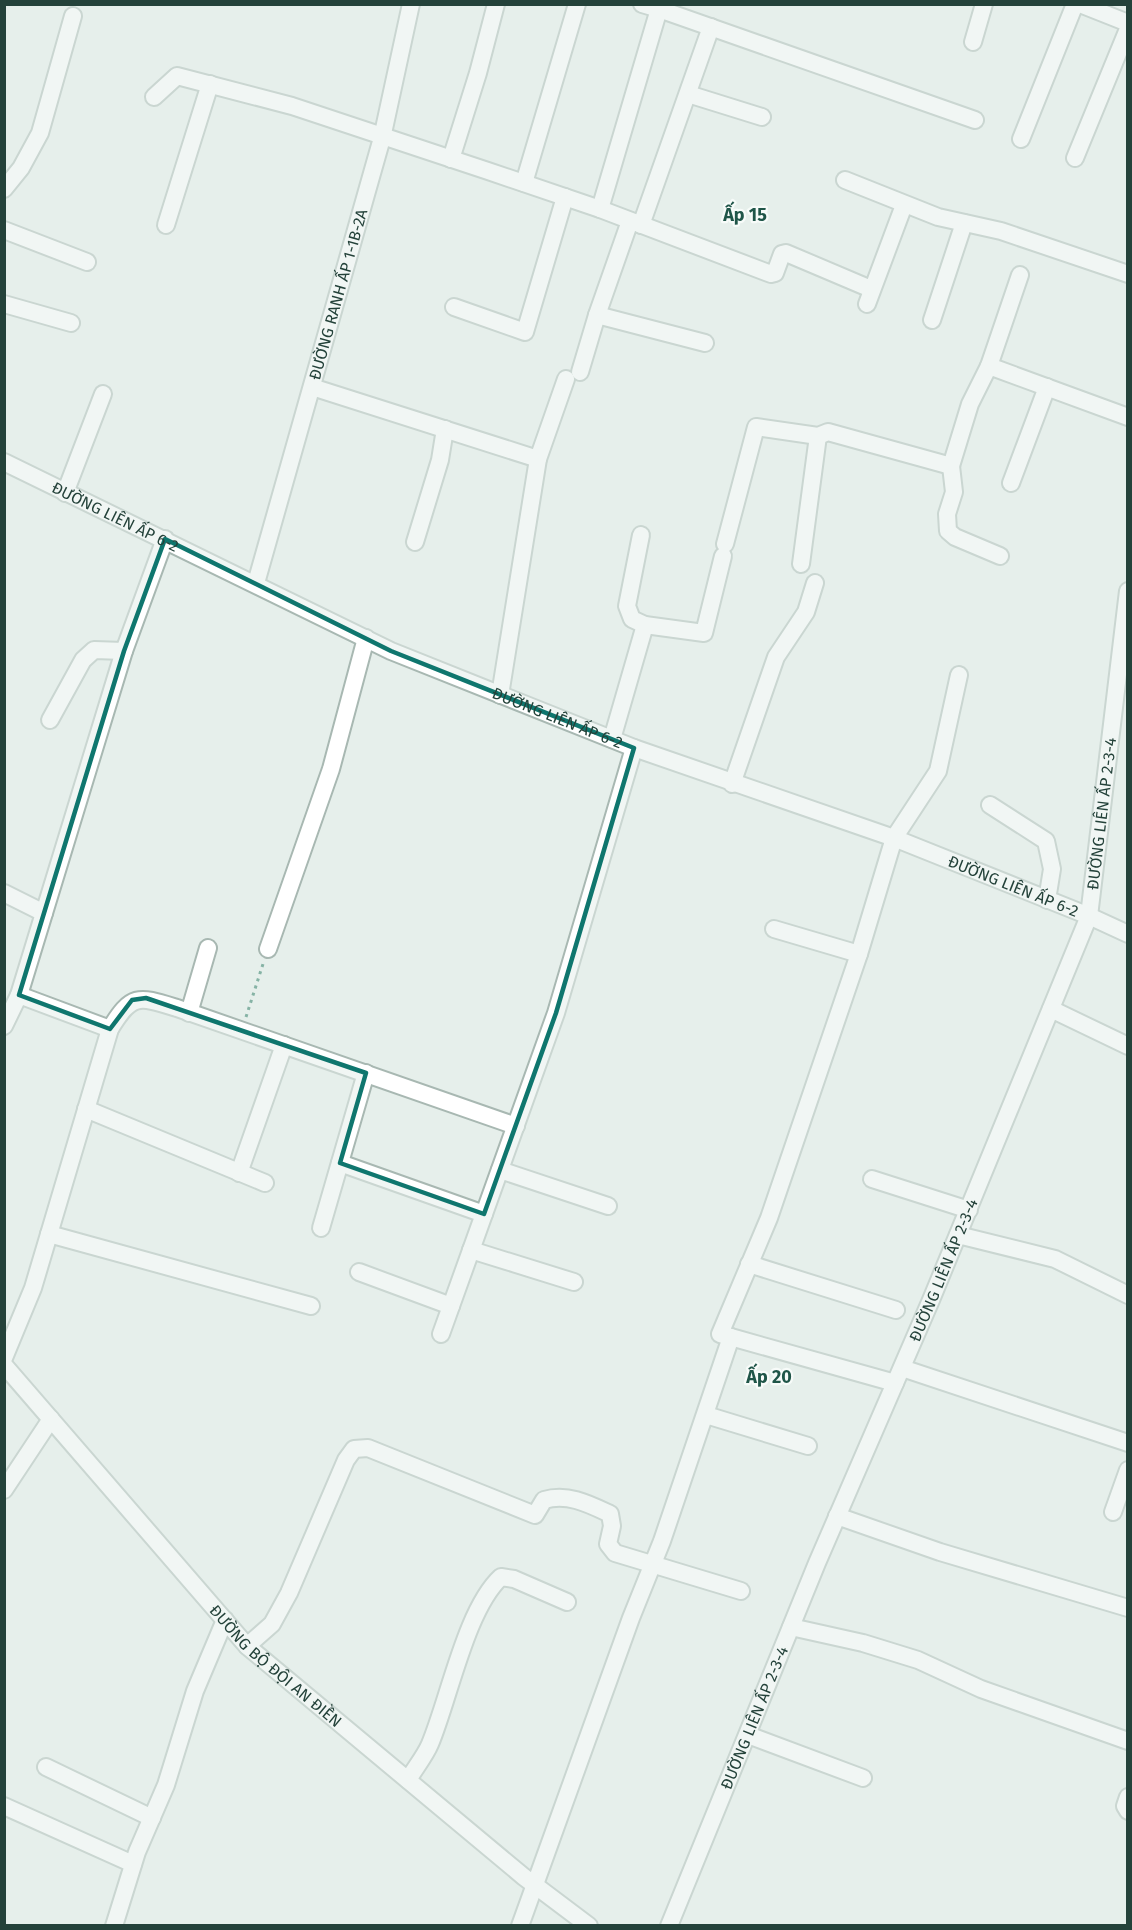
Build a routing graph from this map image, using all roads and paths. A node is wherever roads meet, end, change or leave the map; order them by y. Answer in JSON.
{"nodes":[{"id":1,"x":411,"y":4,"type":"edge"},
{"id":2,"x":496,"y":4,"type":"edge"},
{"id":3,"x":577,"y":4,"type":"edge"},
{"id":4,"x":642,"y":4,"type":"edge"},
{"id":5,"x":984,"y":4,"type":"edge"},
{"id":6,"x":1075,"y":4,"type":"edge"},
{"id":7,"x":1080,"y":4,"type":"edge"},
{"id":8,"x":659,"y":9,"type":"junction"},
{"id":9,"x":74,"y":16,"type":"dead end"},
{"id":10,"x":1128,"y":23,"type":"edge"},
{"id":11,"x":711,"y":27,"type":"junction"},
{"id":12,"x":1128,"y":29,"type":"edge"},
{"id":13,"x":973,"y":42,"type":"dead end"},
{"id":14,"x":210,"y":84,"type":"junction"},
{"id":15,"x":688,"y":94,"type":"junction"},
{"id":16,"x":154,"y":97,"type":"dead end"},
{"id":17,"x":762,"y":117,"type":"dead end"},
{"id":18,"x":975,"y":120,"type":"dead end"},
{"id":19,"x":382,"y":138,"type":"junction"},
{"id":20,"x":1021,"y":139,"type":"dead end"},
{"id":21,"x":1075,"y":158,"type":"dead end"},
{"id":22,"x":451,"y":159,"type":"junction"},
{"id":23,"x":845,"y":180,"type":"dead end"},
{"id":24,"x":524,"y":183,"type":"junction"},
{"id":25,"x":4,"y":189,"type":"edge"},
{"id":26,"x":566,"y":197,"type":"junction"},
{"id":27,"x":904,"y":205,"type":"junction"},
{"id":28,"x":600,"y":209,"type":"junction"},
{"id":29,"x":635,"y":223,"type":"junction"},
{"id":30,"x":964,"y":223,"type":"junction"},
{"id":31,"x":166,"y":225,"type":"dead end"},
{"id":32,"x":4,"y":230,"type":"edge"},
{"id":33,"x":87,"y":262,"type":"dead end"},
{"id":34,"x":1128,"y":274,"type":"edge"},
{"id":35,"x":1020,"y":275,"type":"dead end"},
{"id":36,"x":4,"y":304,"type":"edge"},
{"id":37,"x":454,"y":307,"type":"dead end"},
{"id":38,"x":597,"y":315,"type":"junction"},
{"id":39,"x":932,"y":320,"type":"dead end"},
{"id":40,"x":71,"y":323,"type":"dead end"},
{"id":41,"x":705,"y":343,"type":"dead end"},
{"id":42,"x":989,"y":366,"type":"junction"},
{"id":43,"x":312,"y":387,"type":"junction"},
{"id":44,"x":1047,"y":387,"type":"junction"},
{"id":45,"x":102,"y":394,"type":"dead end"},
{"id":46,"x":1128,"y":417,"type":"edge"},
{"id":47,"x":446,"y":429,"type":"junction"},
{"id":48,"x":819,"y":436,"type":"junction"},
{"id":49,"x":538,"y":459,"type":"junction"},
{"id":50,"x":4,"y":462,"type":"edge"},
{"id":51,"x":951,"y":466,"type":"junction"},
{"id":52,"x":1011,"y":483,"type":"dead end"},
{"id":53,"x":65,"y":493,"type":"junction"},
{"id":54,"x":641,"y":535,"type":"dead end"},
{"id":55,"x":165,"y":539,"type":"junction"},
{"id":56,"x":415,"y":542,"type":"dead end"},
{"id":57,"x":1000,"y":556,"type":"dead end"},
{"id":58,"x":801,"y":564,"type":"dead end"},
{"id":59,"x":256,"y":583,"type":"junction"},
{"id":60,"x":815,"y":583,"type":"dead end"},
{"id":61,"x":1128,"y":591,"type":"edge"},
{"id":62,"x":1127,"y":596,"type":"edge"},
{"id":63,"x":645,"y":625,"type":"junction"},
{"id":64,"x":366,"y":638,"type":"junction"},
{"id":65,"x":124,"y":651,"type":"junction"},
{"id":66,"x":1122,"y":673,"type":"edge"},
{"id":67,"x":959,"y":675,"type":"dead end"},
{"id":68,"x":500,"y":695,"type":"junction"},
{"id":69,"x":50,"y":720,"type":"dead end"},
{"id":70,"x":612,"y":739,"type":"junction"},
{"id":71,"x":634,"y":748,"type":"junction"},
{"id":72,"x":732,"y":784,"type":"junction"},
{"id":73,"x":990,"y":805,"type":"dead end"},
{"id":74,"x":894,"y":838,"type":"junction"},
{"id":75,"x":4,"y":893,"type":"edge"},
{"id":76,"x":1047,"y":900,"type":"junction"},
{"id":77,"x":44,"y":914,"type":"junction"},
{"id":78,"x":1089,"y":916,"type":"junction"},
{"id":79,"x":774,"y":929,"type":"dead end"},
{"id":80,"x":1128,"y":934,"type":"edge"},
{"id":81,"x":208,"y":948,"type":"dead end"},
{"id":82,"x":268,"y":949,"type":"joint"},
{"id":83,"x":859,"y":954,"type":"junction"},
{"id":84,"x":19,"y":995,"type":"junction"},
{"id":85,"x":1051,"y":1009,"type":"junction"},
{"id":86,"x":189,"y":1013,"type":"junction"},
{"id":87,"x":4,"y":1026,"type":"edge"},
{"id":88,"x":110,"y":1029,"type":"junction"},
{"id":89,"x":241,"y":1030,"type":"junction"},
{"id":90,"x":284,"y":1045,"type":"junction"},
{"id":91,"x":1128,"y":1046,"type":"edge"},
{"id":92,"x":366,"y":1073,"type":"junction"},
{"id":93,"x":86,"y":1109,"type":"junction"},
{"id":94,"x":516,"y":1126,"type":"junction"},
{"id":95,"x":339,"y":1163,"type":"junction"},
{"id":96,"x":500,"y":1170,"type":"junction"},
{"id":97,"x":239,"y":1173,"type":"junction"},
{"id":98,"x":872,"y":1179,"type":"dead end"},
{"id":99,"x":265,"y":1183,"type":"dead end"},
{"id":100,"x":608,"y":1206,"type":"dead end"},
{"id":101,"x":969,"y":1210,"type":"junction"},
{"id":102,"x":484,"y":1214,"type":"junction"},
{"id":103,"x":321,"y":1228,"type":"dead end"},
{"id":104,"x":49,"y":1234,"type":"junction"},
{"id":105,"x":958,"y":1235,"type":"junction"},
{"id":106,"x":471,"y":1250,"type":"junction"},
{"id":107,"x":749,"y":1264,"type":"junction"},
{"id":108,"x":359,"y":1272,"type":"dead end"},
{"id":109,"x":574,"y":1282,"type":"dead end"},
{"id":110,"x":1128,"y":1295,"type":"edge"},
{"id":111,"x":311,"y":1306,"type":"dead end"},
{"id":112,"x":451,"y":1306,"type":"junction"},
{"id":113,"x":896,"y":1311,"type":"dead end"},
{"id":114,"x":441,"y":1334,"type":"dead end"},
{"id":115,"x":731,"y":1337,"type":"junction"},
{"id":116,"x":4,"y":1358,"type":"edge"},
{"id":117,"x":4,"y":1365,"type":"edge"},
{"id":118,"x":898,"y":1376,"type":"junction"},
{"id":119,"x":705,"y":1415,"type":"junction"},
{"id":120,"x":51,"y":1419,"type":"junction"},
{"id":121,"x":1128,"y":1443,"type":"edge"},
{"id":122,"x":808,"y":1446,"type":"dead end"},
{"id":123,"x":1128,"y":1470,"type":"edge"},
{"id":124,"x":4,"y":1490,"type":"edge"},
{"id":125,"x":1113,"y":1512,"type":"dead end"},
{"id":126,"x":837,"y":1516,"type":"junction"},
{"id":127,"x":652,"y":1564,"type":"junction"},
{"id":128,"x":741,"y":1591,"type":"dead end"},
{"id":129,"x":567,"y":1602,"type":"dead end"},
{"id":130,"x":1128,"y":1608,"type":"edge"},
{"id":131,"x":225,"y":1620,"type":"junction"},
{"id":132,"x":791,"y":1627,"type":"junction"},
{"id":133,"x":247,"y":1646,"type":"junction"},
{"id":134,"x":748,"y":1735,"type":"junction"},
{"id":135,"x":1128,"y":1741,"type":"edge"},
{"id":136,"x":46,"y":1767,"type":"dead end"},
{"id":137,"x":863,"y":1778,"type":"dead end"},
{"id":138,"x":408,"y":1780,"type":"junction"},
{"id":139,"x":1128,"y":1797,"type":"edge"},
{"id":140,"x":4,"y":1806,"type":"edge"},
{"id":141,"x":1128,"y":1811,"type":"edge"},
{"id":142,"x":152,"y":1818,"type":"junction"},
{"id":143,"x":133,"y":1864,"type":"junction"},
{"id":144,"x":535,"y":1885,"type":"junction"},
{"id":145,"x":114,"y":1926,"type":"edge"},
{"id":146,"x":520,"y":1926,"type":"edge"},
{"id":147,"x":589,"y":1926,"type":"edge"},
{"id":148,"x":669,"y":1926,"type":"edge"}],
"edges":[{"from":1,"to":19,"type":"street","name":"ĐƯỜNG RANH ẤP 1-1B-2A"},
{"from":2,"to":22,"type":"street"},
{"from":3,"to":24,"type":"street"},
{"from":4,"to":8,"type":"street"},
{"from":5,"to":13,"type":"street"},
{"from":6,"to":20,"type":"street"},
{"from":7,"to":10,"type":"street"},
{"from":8,"to":11,"type":"street"},
{"from":8,"to":28,"type":"street"},
{"from":9,"to":25,"type":"street"},
{"from":11,"to":15,"type":"street"},
{"from":11,"to":18,"type":"street"},
{"from":12,"to":21,"type":"street"},
{"from":14,"to":16,"type":"street"},
{"from":14,"to":19,"type":"street"},
{"from":14,"to":31,"type":"street"},
{"from":15,"to":17,"type":"street"},
{"from":15,"to":29,"type":"street"},
{"from":19,"to":22,"type":"street"},
{"from":19,"to":43,"type":"street","name":"ĐƯỜNG RANH ẤP 1-1B-2A"},
{"from":22,"to":24,"type":"street"},
{"from":23,"to":27,"type":"street"},
{"from":24,"to":26,"type":"street"},
{"from":26,"to":28,"type":"street"},
{"from":26,"to":37,"type":"street"},
{"from":27,"to":29,"type":"street"},
{"from":27,"to":30,"type":"street"},
{"from":28,"to":29,"type":"street"},
{"from":29,"to":38,"type":"street"},
{"from":30,"to":34,"type":"street"},
{"from":30,"to":39,"type":"street"},
{"from":32,"to":33,"type":"street"},
{"from":35,"to":42,"type":"street"},
{"from":36,"to":40,"type":"street"},
{"from":38,"to":41,"type":"street"},
{"from":38,"to":49,"type":"street"},
{"from":42,"to":44,"type":"street"},
{"from":42,"to":51,"type":"street"},
{"from":43,"to":47,"type":"street"},
{"from":43,"to":59,"type":"street","name":"ĐƯỜNG RANH ẤP 1-1B-2A"},
{"from":44,"to":46,"type":"street"},
{"from":44,"to":52,"type":"street"},
{"from":45,"to":53,"type":"street"},
{"from":47,"to":49,"type":"street"},
{"from":47,"to":56,"type":"street"},
{"from":48,"to":51,"type":"street"},
{"from":48,"to":58,"type":"street"},
{"from":48,"to":63,"type":"street"},
{"from":49,"to":68,"type":"street"},
{"from":50,"to":53,"type":"street","name":"ĐƯỜNG LIÊN ẤP 6-2"},
{"from":51,"to":57,"type":"street"},
{"from":53,"to":55,"type":"street","name":"ĐƯỜNG LIÊN ẤP 6-2"},
{"from":54,"to":63,"type":"street"},
{"from":55,"to":59,"type":"street","name":"ĐƯỜNG LIÊN ẤP 6-2"},
{"from":55,"to":65,"type":"street"},
{"from":59,"to":64,"type":"street","name":"ĐƯỜNG LIÊN ẤP 6-2"},
{"from":60,"to":72,"type":"street"},
{"from":61,"to":62,"type":"street","name":"ĐƯỜNG LIÊN ẤP 2-3-4"},
{"from":62,"to":66,"type":"street","name":"ĐƯỜNG LIÊN ẤP 2-3-4"},
{"from":63,"to":70,"type":"street"},
{"from":64,"to":68,"type":"street","name":"ĐƯỜNG LIÊN ẤP 6-2"},
{"from":64,"to":82,"type":"street"},
{"from":65,"to":69,"type":"street"},
{"from":65,"to":77,"type":"street"},
{"from":66,"to":78,"type":"street","name":"ĐƯỜNG LIÊN ẤP 2-3-4"},
{"from":67,"to":74,"type":"street"},
{"from":68,"to":70,"type":"street","name":"ĐƯỜNG LIÊN ẤP 6-2"},
{"from":70,"to":71,"type":"street","name":"ĐƯỜNG LIÊN ẤP 6-2"},
{"from":71,"to":72,"type":"street","name":"ĐƯỜNG LIÊN ẤP 6-2"},
{"from":71,"to":94,"type":"street"},
{"from":72,"to":74,"type":"street","name":"ĐƯỜNG LIÊN ẤP 6-2"},
{"from":73,"to":76,"type":"street"},
{"from":74,"to":76,"type":"street","name":"ĐƯỜNG LIÊN ẤP 6-2"},
{"from":74,"to":83,"type":"street"},
{"from":75,"to":77,"type":"street"},
{"from":76,"to":78,"type":"street","name":"ĐƯỜNG LIÊN ẤP 6-2"},
{"from":77,"to":84,"type":"street"},
{"from":78,"to":80,"type":"street","name":"ĐƯỜNG LIÊN ẤP 6-2"},
{"from":78,"to":85,"type":"street","name":"ĐƯỜNG LIÊN ẤP 2-3-4"},
{"from":79,"to":83,"type":"street"},
{"from":81,"to":86,"type":"street"},
{"from":82,"to":89,"type":"path"},
{"from":83,"to":107,"type":"street"},
{"from":84,"to":87,"type":"street"},
{"from":84,"to":88,"type":"street"},
{"from":85,"to":91,"type":"street"},
{"from":85,"to":101,"type":"street","name":"ĐƯỜNG LIÊN ẤP 2-3-4"},
{"from":86,"to":88,"type":"street"},
{"from":86,"to":89,"type":"street"},
{"from":88,"to":93,"type":"street"},
{"from":89,"to":90,"type":"street"},
{"from":90,"to":92,"type":"street"},
{"from":90,"to":97,"type":"street"},
{"from":92,"to":94,"type":"street"},
{"from":92,"to":95,"type":"street"},
{"from":93,"to":97,"type":"street"},
{"from":93,"to":104,"type":"street"},
{"from":94,"to":96,"type":"street"},
{"from":95,"to":102,"type":"street"},
{"from":95,"to":103,"type":"street"},
{"from":96,"to":100,"type":"street"},
{"from":96,"to":102,"type":"street"},
{"from":97,"to":99,"type":"street"},
{"from":98,"to":101,"type":"street"},
{"from":101,"to":105,"type":"street","name":"ĐƯỜNG LIÊN ẤP 2-3-4"},
{"from":102,"to":106,"type":"street"},
{"from":104,"to":111,"type":"street"},
{"from":104,"to":116,"type":"street"},
{"from":105,"to":110,"type":"street"},
{"from":105,"to":118,"type":"street","name":"ĐƯỜNG LIÊN ẤP 2-3-4"},
{"from":106,"to":109,"type":"street"},
{"from":106,"to":112,"type":"street"},
{"from":107,"to":113,"type":"street"},
{"from":107,"to":115,"type":"street"},
{"from":108,"to":112,"type":"street"},
{"from":112,"to":114,"type":"street"},
{"from":115,"to":118,"type":"street"},
{"from":115,"to":119,"type":"street"},
{"from":117,"to":120,"type":"street","name":"ĐƯỜNG BỘ ĐỘI AN ĐIỀN"},
{"from":118,"to":121,"type":"street"},
{"from":118,"to":126,"type":"street","name":"ĐƯỜNG LIÊN ẤP 2-3-4"},
{"from":119,"to":122,"type":"street"},
{"from":119,"to":127,"type":"street"},
{"from":120,"to":124,"type":"street"},
{"from":120,"to":131,"type":"street","name":"ĐƯỜNG BỘ ĐỘI AN ĐIỀN"},
{"from":123,"to":125,"type":"street"},
{"from":126,"to":130,"type":"street"},
{"from":126,"to":132,"type":"street","name":"ĐƯỜNG LIÊN ẤP 2-3-4"},
{"from":127,"to":128,"type":"street"},
{"from":127,"to":133,"type":"street"},
{"from":127,"to":144,"type":"street"},
{"from":129,"to":138,"type":"street"},
{"from":131,"to":133,"type":"street","name":"ĐƯỜNG BỘ ĐỘI AN ĐIỀN"},
{"from":131,"to":142,"type":"street"},
{"from":132,"to":134,"type":"street","name":"ĐƯỜNG LIÊN ẤP 2-3-4"},
{"from":132,"to":135,"type":"street"},
{"from":133,"to":138,"type":"street","name":"ĐƯỜNG BỘ ĐỘI AN ĐIỀN"},
{"from":134,"to":137,"type":"street"},
{"from":134,"to":148,"type":"street","name":"ĐƯỜNG LIÊN ẤP 2-3-4"},
{"from":136,"to":142,"type":"street"},
{"from":138,"to":144,"type":"street","name":"ĐƯỜNG BỘ ĐỘI AN ĐIỀN"},
{"from":139,"to":141,"type":"street"},
{"from":140,"to":143,"type":"street"},
{"from":142,"to":143,"type":"street"},
{"from":143,"to":145,"type":"street"},
{"from":144,"to":146,"type":"street"},
{"from":144,"to":147,"type":"street","name":"ĐƯỜNG BỘ ĐỘI AN ĐIỀN"}]}
